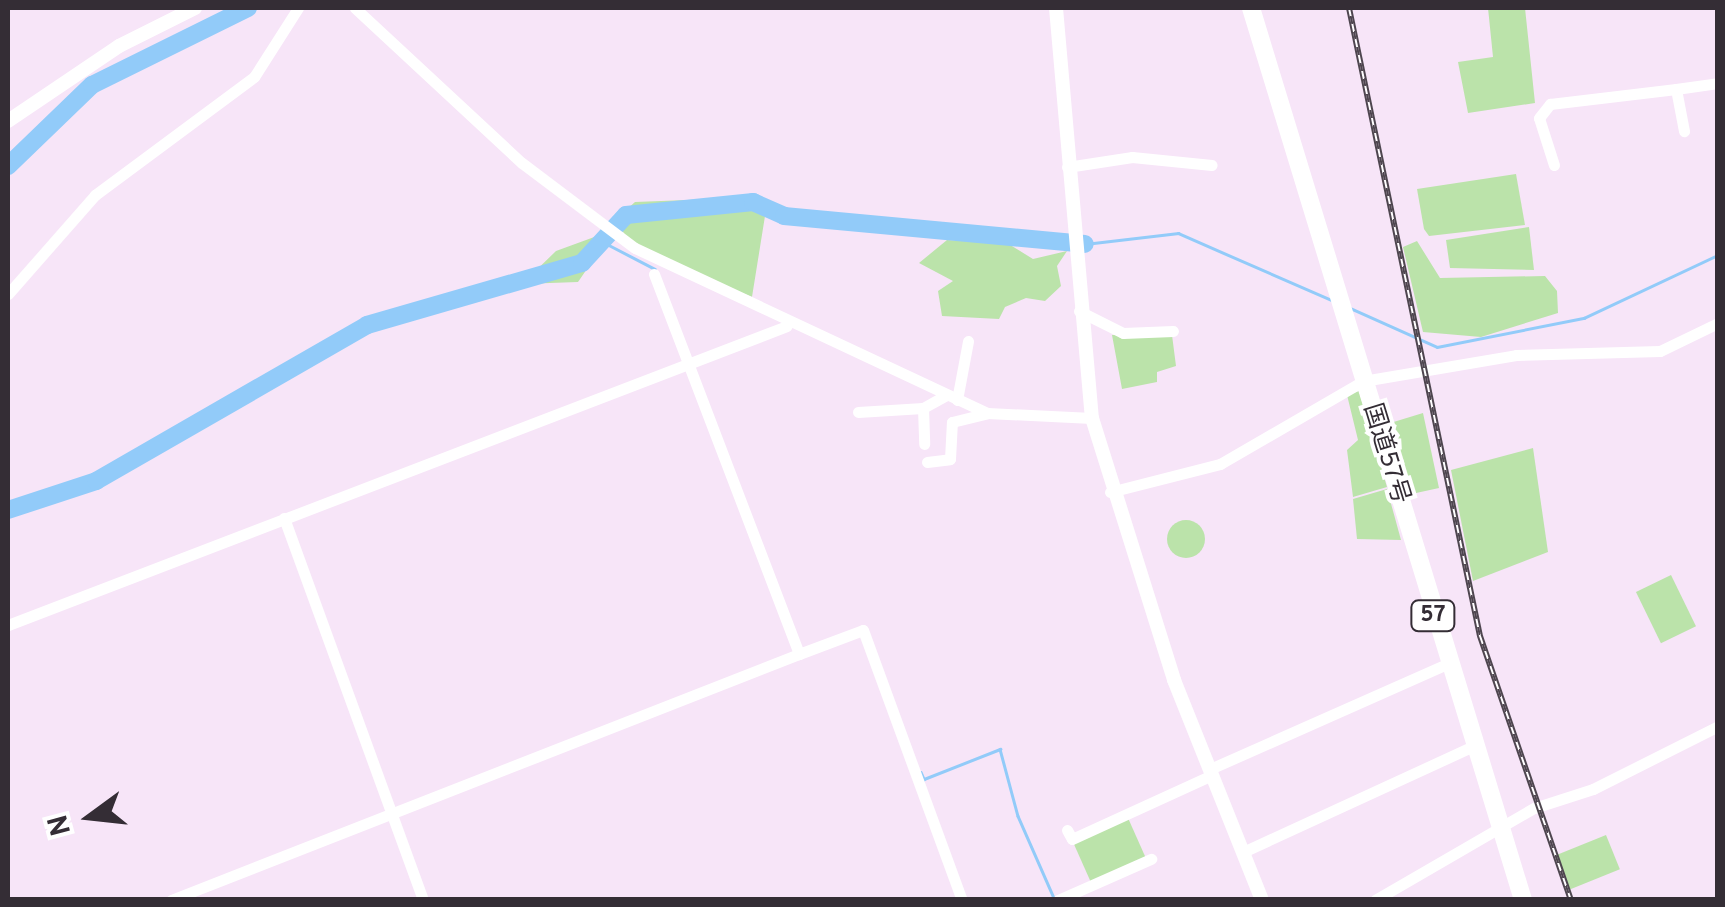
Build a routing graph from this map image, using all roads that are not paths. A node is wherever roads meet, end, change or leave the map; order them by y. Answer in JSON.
{"nodes":[{"id":1,"x":195,"y":8,"type":"edge"},
{"id":2,"x":298,"y":8,"type":"edge"},
{"id":3,"x":354,"y":8,"type":"edge"},
{"id":4,"x":1056,"y":8,"type":"edge"},
{"id":5,"x":1252,"y":8,"type":"edge"},
{"id":6,"x":1718,"y":83,"type":"edge"},
{"id":7,"x":1676,"y":89,"type":"junction"},
{"id":8,"x":8,"y":121,"type":"edge"},
{"id":9,"x":1684,"y":130,"type":"dead end"},
{"id":10,"x":1212,"y":165,"type":"dead end"},
{"id":11,"x":1554,"y":165,"type":"dead end"},
{"id":12,"x":1066,"y":167,"type":"junction"},
{"id":13,"x":654,"y":274,"type":"dead end"},
{"id":14,"x":8,"y":294,"type":"edge"},
{"id":15,"x":1079,"y":311,"type":"junction"},
{"id":16,"x":1718,"y":322,"type":"edge"},
{"id":17,"x":788,"y":326,"type":"junction"},
{"id":18,"x":1173,"y":331,"type":"dead end"},
{"id":19,"x":968,"y":341,"type":"dead end"},
{"id":20,"x":687,"y":364,"type":"junction"},
{"id":21,"x":1363,"y":381,"type":"junction"},
{"id":22,"x":952,"y":397,"type":"junction"},
{"id":23,"x":923,"y":408,"type":"junction"},
{"id":24,"x":858,"y":412,"type":"dead end"},
{"id":25,"x":987,"y":413,"type":"junction"},
{"id":26,"x":1092,"y":418,"type":"junction"},
{"id":27,"x":924,"y":444,"type":"dead end"},
{"id":28,"x":927,"y":462,"type":"dead end"},
{"id":29,"x":1110,"y":492,"type":"junction"},
{"id":30,"x":284,"y":518,"type":"junction"},
{"id":31,"x":8,"y":626,"type":"edge"},
{"id":32,"x":799,"y":654,"type":"junction"},
{"id":33,"x":1447,"y":664,"type":"junction"},
{"id":34,"x":1718,"y":726,"type":"edge"},
{"id":35,"x":1472,"y":746,"type":"junction"},
{"id":36,"x":1211,"y":772,"type":"junction"},
{"id":37,"x":391,"y":810,"type":"junction"},
{"id":38,"x":1498,"y":829,"type":"junction"},
{"id":39,"x":1066,"y":830,"type":"dead end"},
{"id":40,"x":1243,"y":852,"type":"junction"},
{"id":41,"x":1151,"y":859,"type":"dead end"},
{"id":42,"x":170,"y":900,"type":"edge"},
{"id":43,"x":423,"y":900,"type":"edge"},
{"id":44,"x":962,"y":900,"type":"edge"},
{"id":45,"x":1058,"y":900,"type":"edge"},
{"id":46,"x":1262,"y":900,"type":"edge"},
{"id":47,"x":1375,"y":900,"type":"edge"},
{"id":48,"x":1523,"y":900,"type":"edge"}],
"edges":[{"from":1,"to":8,"type":"street"},
{"from":2,"to":14,"type":"street"},
{"from":3,"to":17,"type":"street"},
{"from":4,"to":12,"type":"street"},
{"from":5,"to":21,"type":"highway","name":"国道57号","number":"57"},
{"from":6,"to":7,"type":"street"},
{"from":7,"to":9,"type":"street"},
{"from":7,"to":11,"type":"street"},
{"from":10,"to":12,"type":"street"},
{"from":12,"to":15,"type":"street"},
{"from":13,"to":20,"type":"street"},
{"from":15,"to":18,"type":"street"},
{"from":15,"to":26,"type":"street"},
{"from":16,"to":21,"type":"street"},
{"from":17,"to":20,"type":"street"},
{"from":17,"to":22,"type":"street"},
{"from":19,"to":22,"type":"street"},
{"from":20,"to":30,"type":"street"},
{"from":20,"to":32,"type":"street"},
{"from":21,"to":29,"type":"street"},
{"from":21,"to":33,"type":"highway","name":"国道57号","number":"57"},
{"from":22,"to":23,"type":"street"},
{"from":22,"to":25,"type":"street"},
{"from":23,"to":24,"type":"street"},
{"from":23,"to":27,"type":"street"},
{"from":25,"to":26,"type":"street"},
{"from":25,"to":28,"type":"street"},
{"from":26,"to":29,"type":"street"},
{"from":29,"to":36,"type":"street"},
{"from":30,"to":31,"type":"street"},
{"from":30,"to":37,"type":"street"},
{"from":32,"to":37,"type":"street"},
{"from":32,"to":44,"type":"street"},
{"from":33,"to":35,"type":"highway","name":"国道57号","number":"57"},
{"from":33,"to":36,"type":"street"},
{"from":34,"to":38,"type":"street"},
{"from":35,"to":38,"type":"highway","name":"国道57号","number":"57"},
{"from":35,"to":40,"type":"street"},
{"from":36,"to":39,"type":"street"},
{"from":36,"to":40,"type":"street"},
{"from":37,"to":42,"type":"street"},
{"from":37,"to":43,"type":"street"},
{"from":38,"to":47,"type":"street"},
{"from":38,"to":48,"type":"highway","name":"国道57号","number":"57"},
{"from":40,"to":46,"type":"street"},
{"from":41,"to":45,"type":"street"}]}
